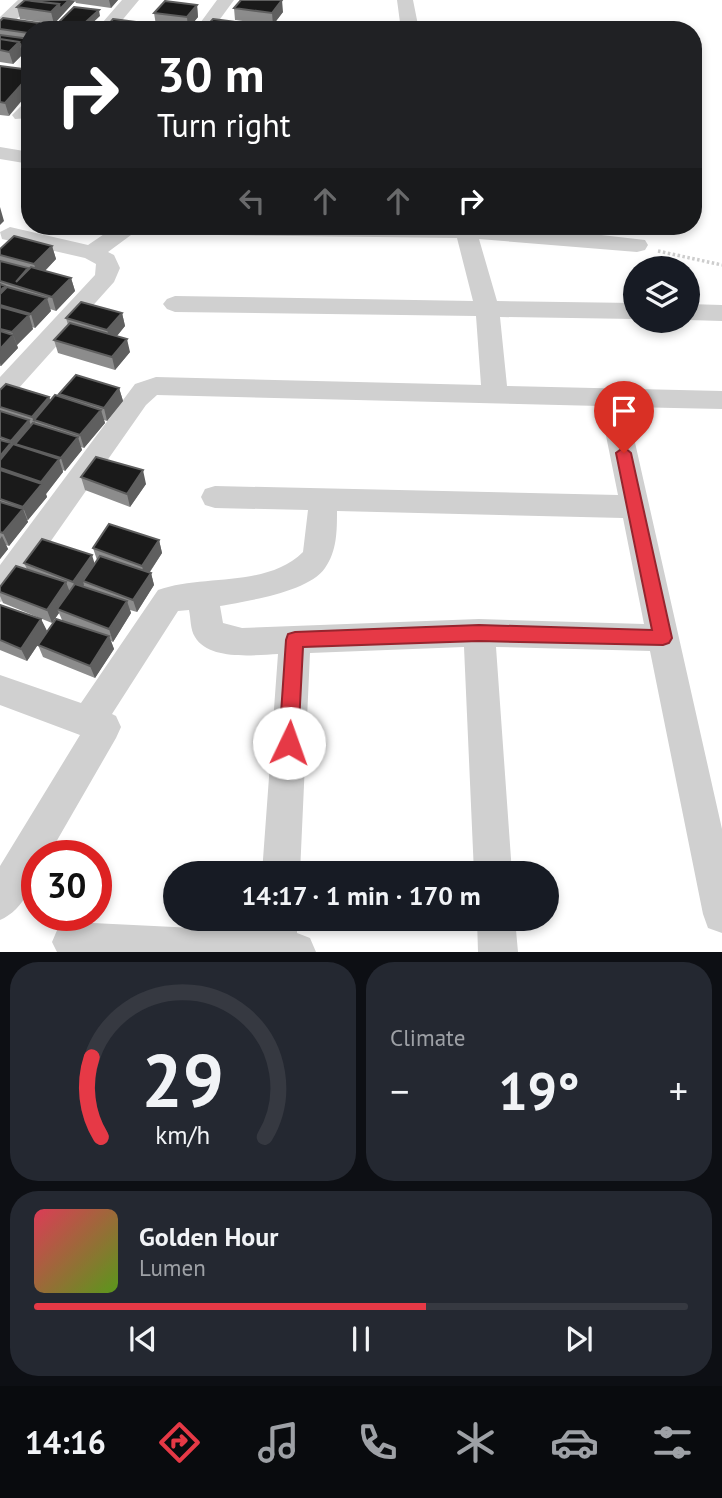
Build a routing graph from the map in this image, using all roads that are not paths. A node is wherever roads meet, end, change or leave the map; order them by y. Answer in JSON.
{"nodes":[{"id":1,"x":29,"y":0,"type":"edge"},
{"id":2,"x":131,"y":0,"type":"edge"},
{"id":3,"x":226,"y":0,"type":"edge"},
{"id":4,"x":405,"y":0,"type":"edge"},
{"id":5,"x":112,"y":21,"type":"edge"},
{"id":6,"x":210,"y":21,"type":"edge"},
{"id":7,"x":408,"y":21,"type":"edge"},
{"id":8,"x":0,"y":26,"type":"edge"},
{"id":9,"x":0,"y":153,"type":"edge"},
{"id":10,"x":21,"y":156,"type":"edge"},
{"id":11,"x":21,"y":225,"type":"edge"},
{"id":12,"x":117,"y":235,"type":"edge"},
{"id":13,"x":468,"y":235,"type":"edge"},
{"id":14,"x":545,"y":235,"type":"edge"},
{"id":15,"x":5,"y":239,"type":"edge"},
{"id":16,"x":637,"y":244,"type":"road end"},
{"id":17,"x":92,"y":253,"type":"junction"},
{"id":18,"x":175,"y":304,"type":"dead end"},
{"id":19,"x":486,"y":309,"type":"junction"},
{"id":20,"x":623,"y":311,"type":"edge"},
{"id":21,"x":700,"y":312,"type":"edge"},
{"id":22,"x":722,"y":313,"type":"edge"},
{"id":23,"x":0,"y":393,"type":"edge"},
{"id":24,"x":495,"y":395,"type":"junction"},
{"id":25,"x":612,"y":399,"type":"junction"},
{"id":26,"x":722,"y":400,"type":"edge"},
{"id":27,"x":215,"y":497,"type":"dead end"},
{"id":28,"x":323,"y":499,"type":"junction"},
{"id":29,"x":635,"y":507,"type":"junction"},
{"id":30,"x":0,"y":589,"type":"edge"},
{"id":31,"x":203,"y":597,"type":"junction"},
{"id":32,"x":479,"y":633,"type":"junction"},
{"id":33,"x":663,"y":638,"type":"junction"},
{"id":34,"x":295,"y":640,"type":"junction"},
{"id":35,"x":0,"y":690,"type":"edge"},
{"id":36,"x":88,"y":722,"type":"junction"},
{"id":37,"x":282,"y":861,"type":"edge"},
{"id":38,"x":493,"y":861,"type":"edge"},
{"id":39,"x":0,"y":901,"type":"edge"},
{"id":40,"x":722,"y":914,"type":"edge"},
{"id":41,"x":277,"y":931,"type":"edge"},
{"id":42,"x":497,"y":931,"type":"edge"},
{"id":43,"x":72,"y":943,"type":"dead end"},
{"id":44,"x":276,"y":951,"type":"edge"},
{"id":45,"x":296,"y":952,"type":"edge"},
{"id":46,"x":498,"y":952,"type":"edge"}],
"edges":[{"from":1,"to":8,"type":"street"},
{"from":2,"to":5,"type":"street"},
{"from":3,"to":6,"type":"street"},
{"from":4,"to":7,"type":"street"},
{"from":9,"to":10,"type":"street"},
{"from":11,"to":15,"type":"street"},
{"from":12,"to":17,"type":"street"},
{"from":13,"to":19,"type":"street"},
{"from":14,"to":16,"type":"street"},
{"from":15,"to":17,"type":"street"},
{"from":17,"to":23,"type":"street"},
{"from":18,"to":19,"type":"street"},
{"from":19,"to":20,"type":"street"},
{"from":19,"to":24,"type":"street"},
{"from":21,"to":22,"type":"street"},
{"from":24,"to":25,"type":"street"},
{"from":24,"to":30,"type":"street"},
{"from":25,"to":26,"type":"street"},
{"from":25,"to":29,"type":"street"},
{"from":27,"to":28,"type":"street"},
{"from":28,"to":29,"type":"street"},
{"from":28,"to":31,"type":"street"},
{"from":29,"to":33,"type":"street"},
{"from":31,"to":34,"type":"street"},
{"from":31,"to":36,"type":"street"},
{"from":32,"to":33,"type":"street"},
{"from":32,"to":34,"type":"street"},
{"from":32,"to":38,"type":"street"},
{"from":33,"to":40,"type":"street"},
{"from":34,"to":37,"type":"street"},
{"from":35,"to":36,"type":"street"},
{"from":36,"to":39,"type":"street"},
{"from":41,"to":44,"type":"street"},
{"from":42,"to":46,"type":"street"},
{"from":43,"to":44,"type":"street"},
{"from":44,"to":45,"type":"street"}]}
